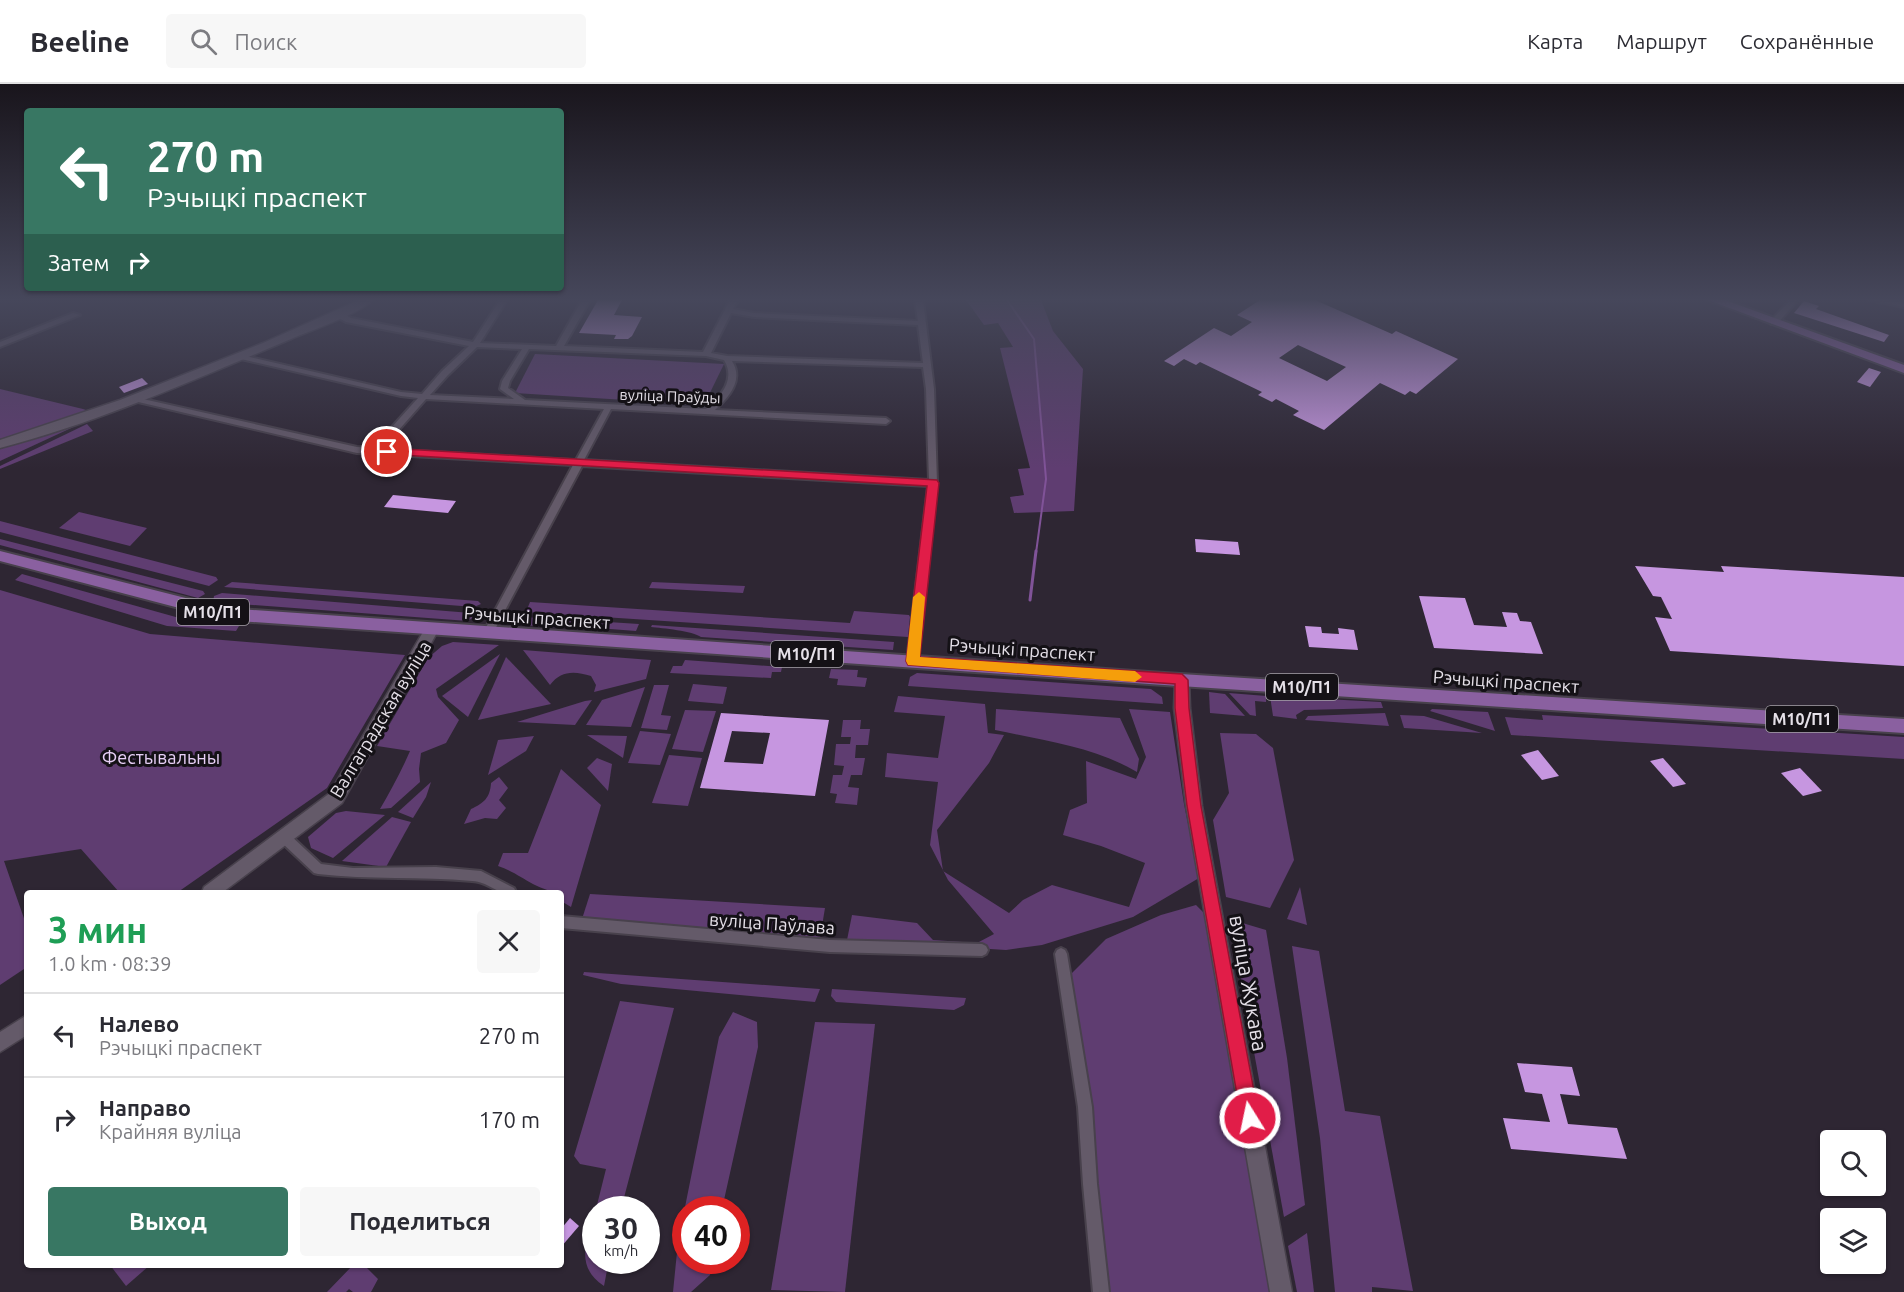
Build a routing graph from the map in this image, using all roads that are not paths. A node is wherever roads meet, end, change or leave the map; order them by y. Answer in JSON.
{"nodes":[{"id":1,"x":463,"y":356,"type":"edge"},
{"id":2,"x":521,"y":356,"type":"edge"},
{"id":3,"x":718,"y":356,"type":"edge"},
{"id":4,"x":926,"y":356,"type":"edge"},
{"id":5,"x":1869,"y":356,"type":"edge"},
{"id":6,"x":241,"y":357,"type":"joint"},
{"id":7,"x":726,"y":358,"type":"junction"},
{"id":8,"x":927,"y":365,"type":"junction"},
{"id":9,"x":1904,"y":369,"type":"edge"},
{"id":10,"x":426,"y":397,"type":"junction"},
{"id":11,"x":134,"y":399,"type":"junction"},
{"id":12,"x":523,"y":401,"type":"junction"},
{"id":13,"x":608,"y":408,"type":"junction"},
{"id":14,"x":709,"y":411,"type":"junction"},
{"id":15,"x":886,"y":421,"type":"dead end"},
{"id":16,"x":0,"y":444,"type":"edge"},
{"id":17,"x":375,"y":451,"type":"junction"},
{"id":18,"x":579,"y":462,"type":"junction"},
{"id":19,"x":933,"y":483,"type":"junction"},
{"id":20,"x":0,"y":556,"type":"edge"},
{"id":21,"x":432,"y":629,"type":"junction"},
{"id":22,"x":488,"y":633,"type":"junction"},
{"id":23,"x":912,"y":661,"type":"junction"},
{"id":24,"x":1182,"y":680,"type":"junction"},
{"id":25,"x":1904,"y":726,"type":"edge"},
{"id":26,"x":285,"y":838,"type":"junction"},
{"id":27,"x":213,"y":890,"type":"edge"},
{"id":28,"x":506,"y":890,"type":"edge"},
{"id":29,"x":564,"y":922,"type":"edge"},
{"id":30,"x":982,"y":950,"type":"dead end"},
{"id":31,"x":1061,"y":954,"type":"dead end"},
{"id":32,"x":24,"y":1026,"type":"edge"},
{"id":33,"x":0,"y":1044,"type":"edge"},
{"id":34,"x":1101,"y":1292,"type":"edge"},
{"id":35,"x":1281,"y":1292,"type":"edge"}],
"edges":[{"from":1,"to":10,"type":"street"},
{"from":2,"to":12,"type":"street"},
{"from":3,"to":7,"type":"street"},
{"from":4,"to":8,"type":"street"},
{"from":5,"to":9,"type":"main road"},
{"from":6,"to":10,"type":"street","name":"вуліца Праўды"},
{"from":6,"to":11,"type":"street"},
{"from":7,"to":8,"type":"street"},
{"from":7,"to":14,"type":"street"},
{"from":8,"to":19,"type":"street"},
{"from":10,"to":12,"type":"street","name":"вуліца Праўды"},
{"from":10,"to":17,"type":"street"},
{"from":11,"to":16,"type":"street"},
{"from":11,"to":17,"type":"street"},
{"from":12,"to":13,"type":"street","name":"вуліца Праўды"},
{"from":13,"to":14,"type":"street","name":"вуліца Праўды"},
{"from":13,"to":18,"type":"street"},
{"from":14,"to":15,"type":"street","name":"вуліца Праўды"},
{"from":17,"to":18,"type":"street"},
{"from":18,"to":19,"type":"street"},
{"from":18,"to":22,"type":"street"},
{"from":19,"to":23,"type":"street"},
{"from":20,"to":21,"type":"main road","name":"Рэчыцкі праспект","number":"М10/П1"},
{"from":21,"to":22,"type":"main road","name":"Рэчыцкі праспект","number":"М10/П1"},
{"from":21,"to":26,"type":"street","name":"Валгаградская вуліца"},
{"from":22,"to":23,"type":"main road","name":"Рэчыцкі праспект","number":"М10/П1"},
{"from":23,"to":24,"type":"main road","name":"Рэчыцкі праспект","number":"М10/П1"},
{"from":24,"to":25,"type":"main road","name":"Рэчыцкі праспект","number":"М10/П1"},
{"from":24,"to":35,"type":"street","name":"вуліца Жукава"},
{"from":26,"to":27,"type":"street","name":"Валгаградская вуліца"},
{"from":26,"to":28,"type":"street"},
{"from":29,"to":30,"type":"street","name":"вуліца Паўлава"},
{"from":31,"to":34,"type":"street"},
{"from":32,"to":33,"type":"street"}]}
